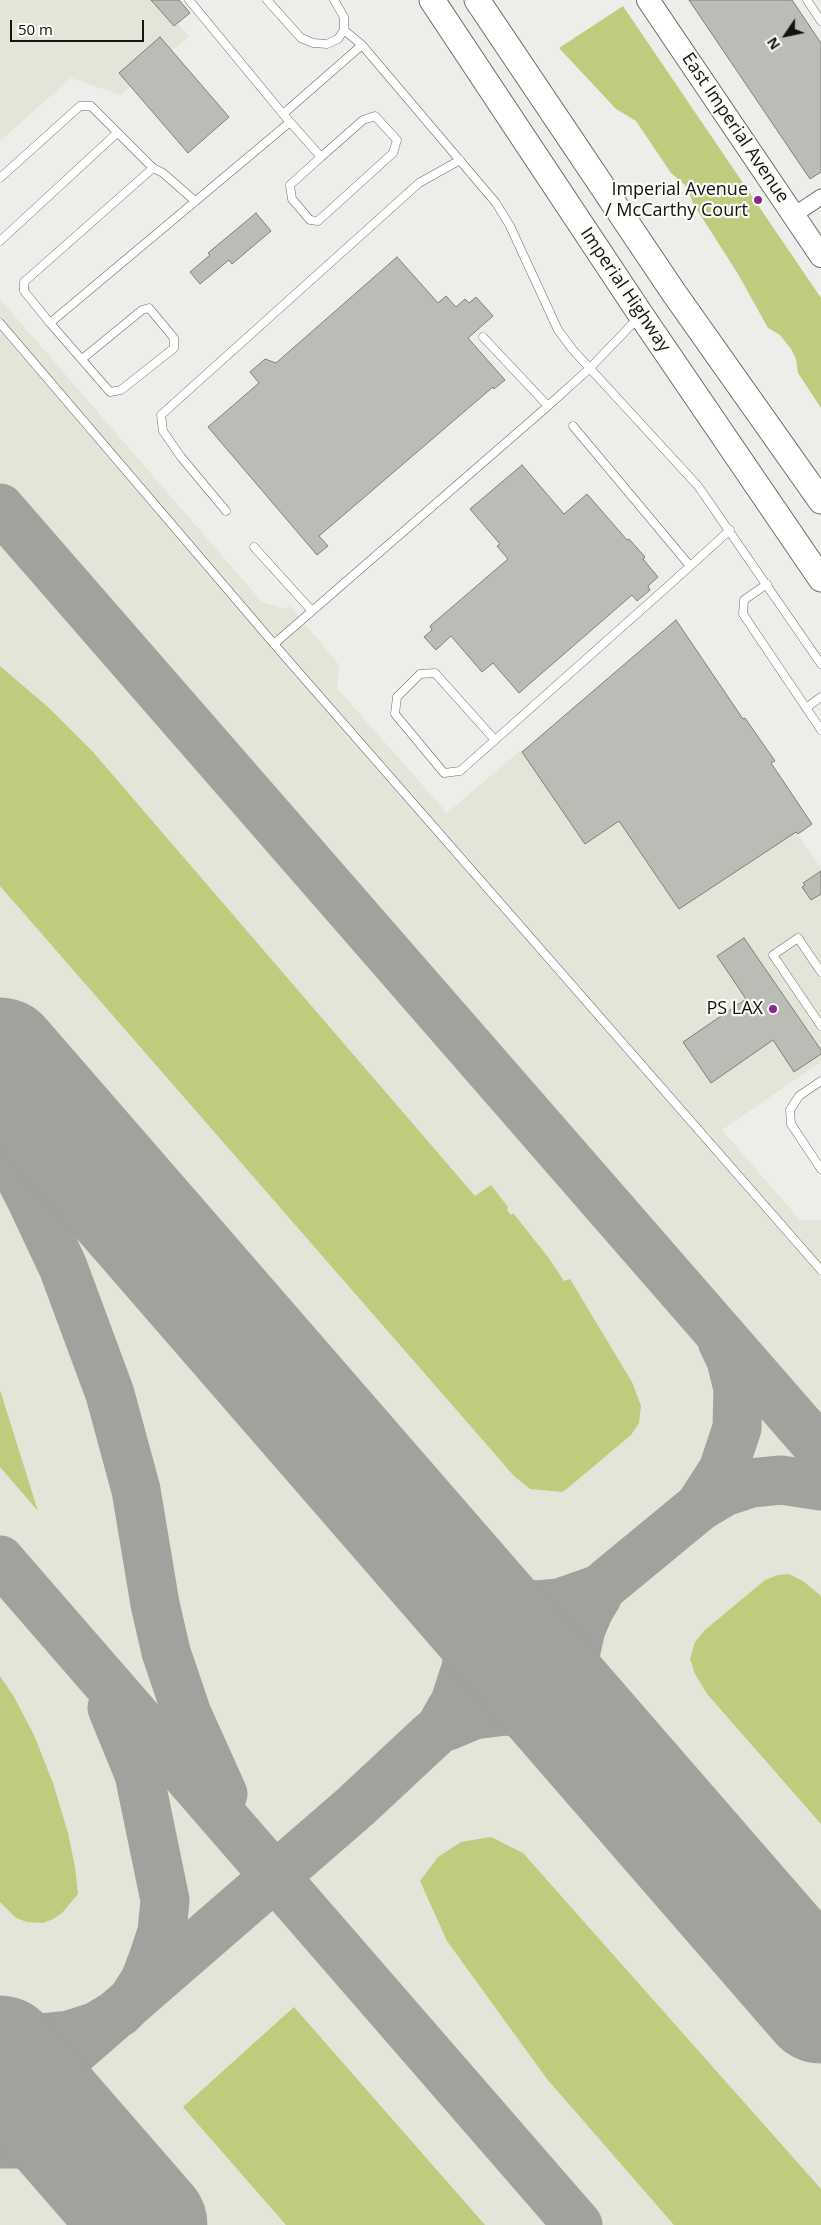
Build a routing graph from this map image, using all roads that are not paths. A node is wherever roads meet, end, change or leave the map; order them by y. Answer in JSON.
{"nodes":[{"id":1,"x":189,"y":0,"type":"edge"},
{"id":2,"x":267,"y":0,"type":"edge"},
{"id":3,"x":334,"y":0,"type":"edge"},
{"id":4,"x":432,"y":0,"type":"edge"},
{"id":5,"x":477,"y":0,"type":"edge"},
{"id":6,"x":648,"y":0,"type":"edge"},
{"id":7,"x":807,"y":0,"type":"edge"},
{"id":8,"x":821,"y":21,"type":"edge"},
{"id":9,"x":344,"y":30,"type":"junction"},
{"id":10,"x":362,"y":45,"type":"junction"},
{"id":11,"x":283,"y":114,"type":"junction"},
{"id":12,"x":290,"y":122,"type":"junction"},
{"id":13,"x":117,"y":133,"type":"junction"},
{"id":14,"x":320,"y":157,"type":"junction"},
{"id":15,"x":460,"y":160,"type":"junction"},
{"id":16,"x":153,"y":168,"type":"junction"},
{"id":17,"x":0,"y":178,"type":"edge"},
{"id":18,"x":821,"y":197,"type":"edge"},
{"id":19,"x":195,"y":201,"type":"junction"},
{"id":20,"x":794,"y":215,"type":"junction"},
{"id":21,"x":0,"y":241,"type":"edge"},
{"id":22,"x":821,"y":256,"type":"edge"},
{"id":23,"x":674,"y":293,"type":"junction"},
{"id":24,"x":641,"y":315,"type":"junction"},
{"id":25,"x":0,"y":323,"type":"edge"},
{"id":26,"x":50,"y":323,"type":"junction"},
{"id":27,"x":483,"y":337,"type":"dead end"},
{"id":28,"x":82,"y":359,"type":"junction"},
{"id":29,"x":590,"y":368,"type":"junction"},
{"id":30,"x":548,"y":406,"type":"junction"},
{"id":31,"x":573,"y":426,"type":"dead end"},
{"id":32,"x":821,"y":501,"type":"edge"},
{"id":33,"x":226,"y":511,"type":"dead end"},
{"id":34,"x":730,"y":530,"type":"junction"},
{"id":35,"x":254,"y":546,"type":"dead end"},
{"id":36,"x":690,"y":566,"type":"junction"},
{"id":37,"x":821,"y":579,"type":"edge"},
{"id":38,"x":767,"y":584,"type":"junction"},
{"id":39,"x":312,"y":611,"type":"junction"},
{"id":40,"x":274,"y":644,"type":"junction"},
{"id":41,"x":821,"y":664,"type":"edge"},
{"id":42,"x":821,"y":697,"type":"edge"},
{"id":43,"x":806,"y":708,"type":"junction"},
{"id":44,"x":821,"y":730,"type":"edge"},
{"id":45,"x":495,"y":740,"type":"junction"},
{"id":46,"x":821,"y":972,"type":"edge"},
{"id":47,"x":821,"y":1026,"type":"edge"},
{"id":48,"x":821,"y":1082,"type":"edge"},
{"id":49,"x":821,"y":1169,"type":"edge"},
{"id":50,"x":821,"y":1270,"type":"edge"}],
"edges":[{"from":1,"to":11,"type":"lane"},
{"from":2,"to":9,"type":"lane"},
{"from":3,"to":9,"type":"lane"},
{"from":4,"to":24,"type":"main road","name":"Imperial Highway"},
{"from":5,"to":23,"type":"main road"},
{"from":6,"to":20,"type":"street","name":"East Imperial Avenue"},
{"from":7,"to":8,"type":"lane"},
{"from":9,"to":10,"type":"lane"},
{"from":10,"to":11,"type":"lane"},
{"from":10,"to":15,"type":"lane"},
{"from":11,"to":12,"type":"lane"},
{"from":12,"to":14,"type":"lane"},
{"from":12,"to":19,"type":"lane"},
{"from":13,"to":16,"type":"lane"},
{"from":13,"to":17,"type":"lane"},
{"from":13,"to":21,"type":"lane"},
{"from":14,"to":14,"type":"lane"},
{"from":15,"to":29,"type":"lane"},
{"from":15,"to":33,"type":"lane"},
{"from":16,"to":19,"type":"lane"},
{"from":16,"to":26,"type":"lane"},
{"from":18,"to":20,"type":"street"},
{"from":19,"to":26,"type":"lane"},
{"from":20,"to":22,"type":"street","name":"East Imperial Avenue"},
{"from":23,"to":24,"type":"main road"},
{"from":23,"to":32,"type":"main road"},
{"from":24,"to":29,"type":"lane"},
{"from":24,"to":37,"type":"main road","name":"Imperial Highway"},
{"from":25,"to":40,"type":"lane"},
{"from":26,"to":28,"type":"lane"},
{"from":27,"to":30,"type":"lane"},
{"from":28,"to":28,"type":"lane"},
{"from":29,"to":30,"type":"lane"},
{"from":29,"to":34,"type":"lane"},
{"from":30,"to":39,"type":"lane"},
{"from":31,"to":36,"type":"lane"},
{"from":34,"to":36,"type":"lane"},
{"from":34,"to":38,"type":"lane"},
{"from":35,"to":39,"type":"lane"},
{"from":36,"to":45,"type":"lane"},
{"from":38,"to":41,"type":"lane"},
{"from":38,"to":43,"type":"lane"},
{"from":39,"to":40,"type":"lane"},
{"from":40,"to":50,"type":"lane"},
{"from":42,"to":43,"type":"lane"},
{"from":43,"to":44,"type":"lane"},
{"from":45,"to":45,"type":"lane"},
{"from":46,"to":47,"type":"lane"},
{"from":48,"to":49,"type":"lane"}]}
